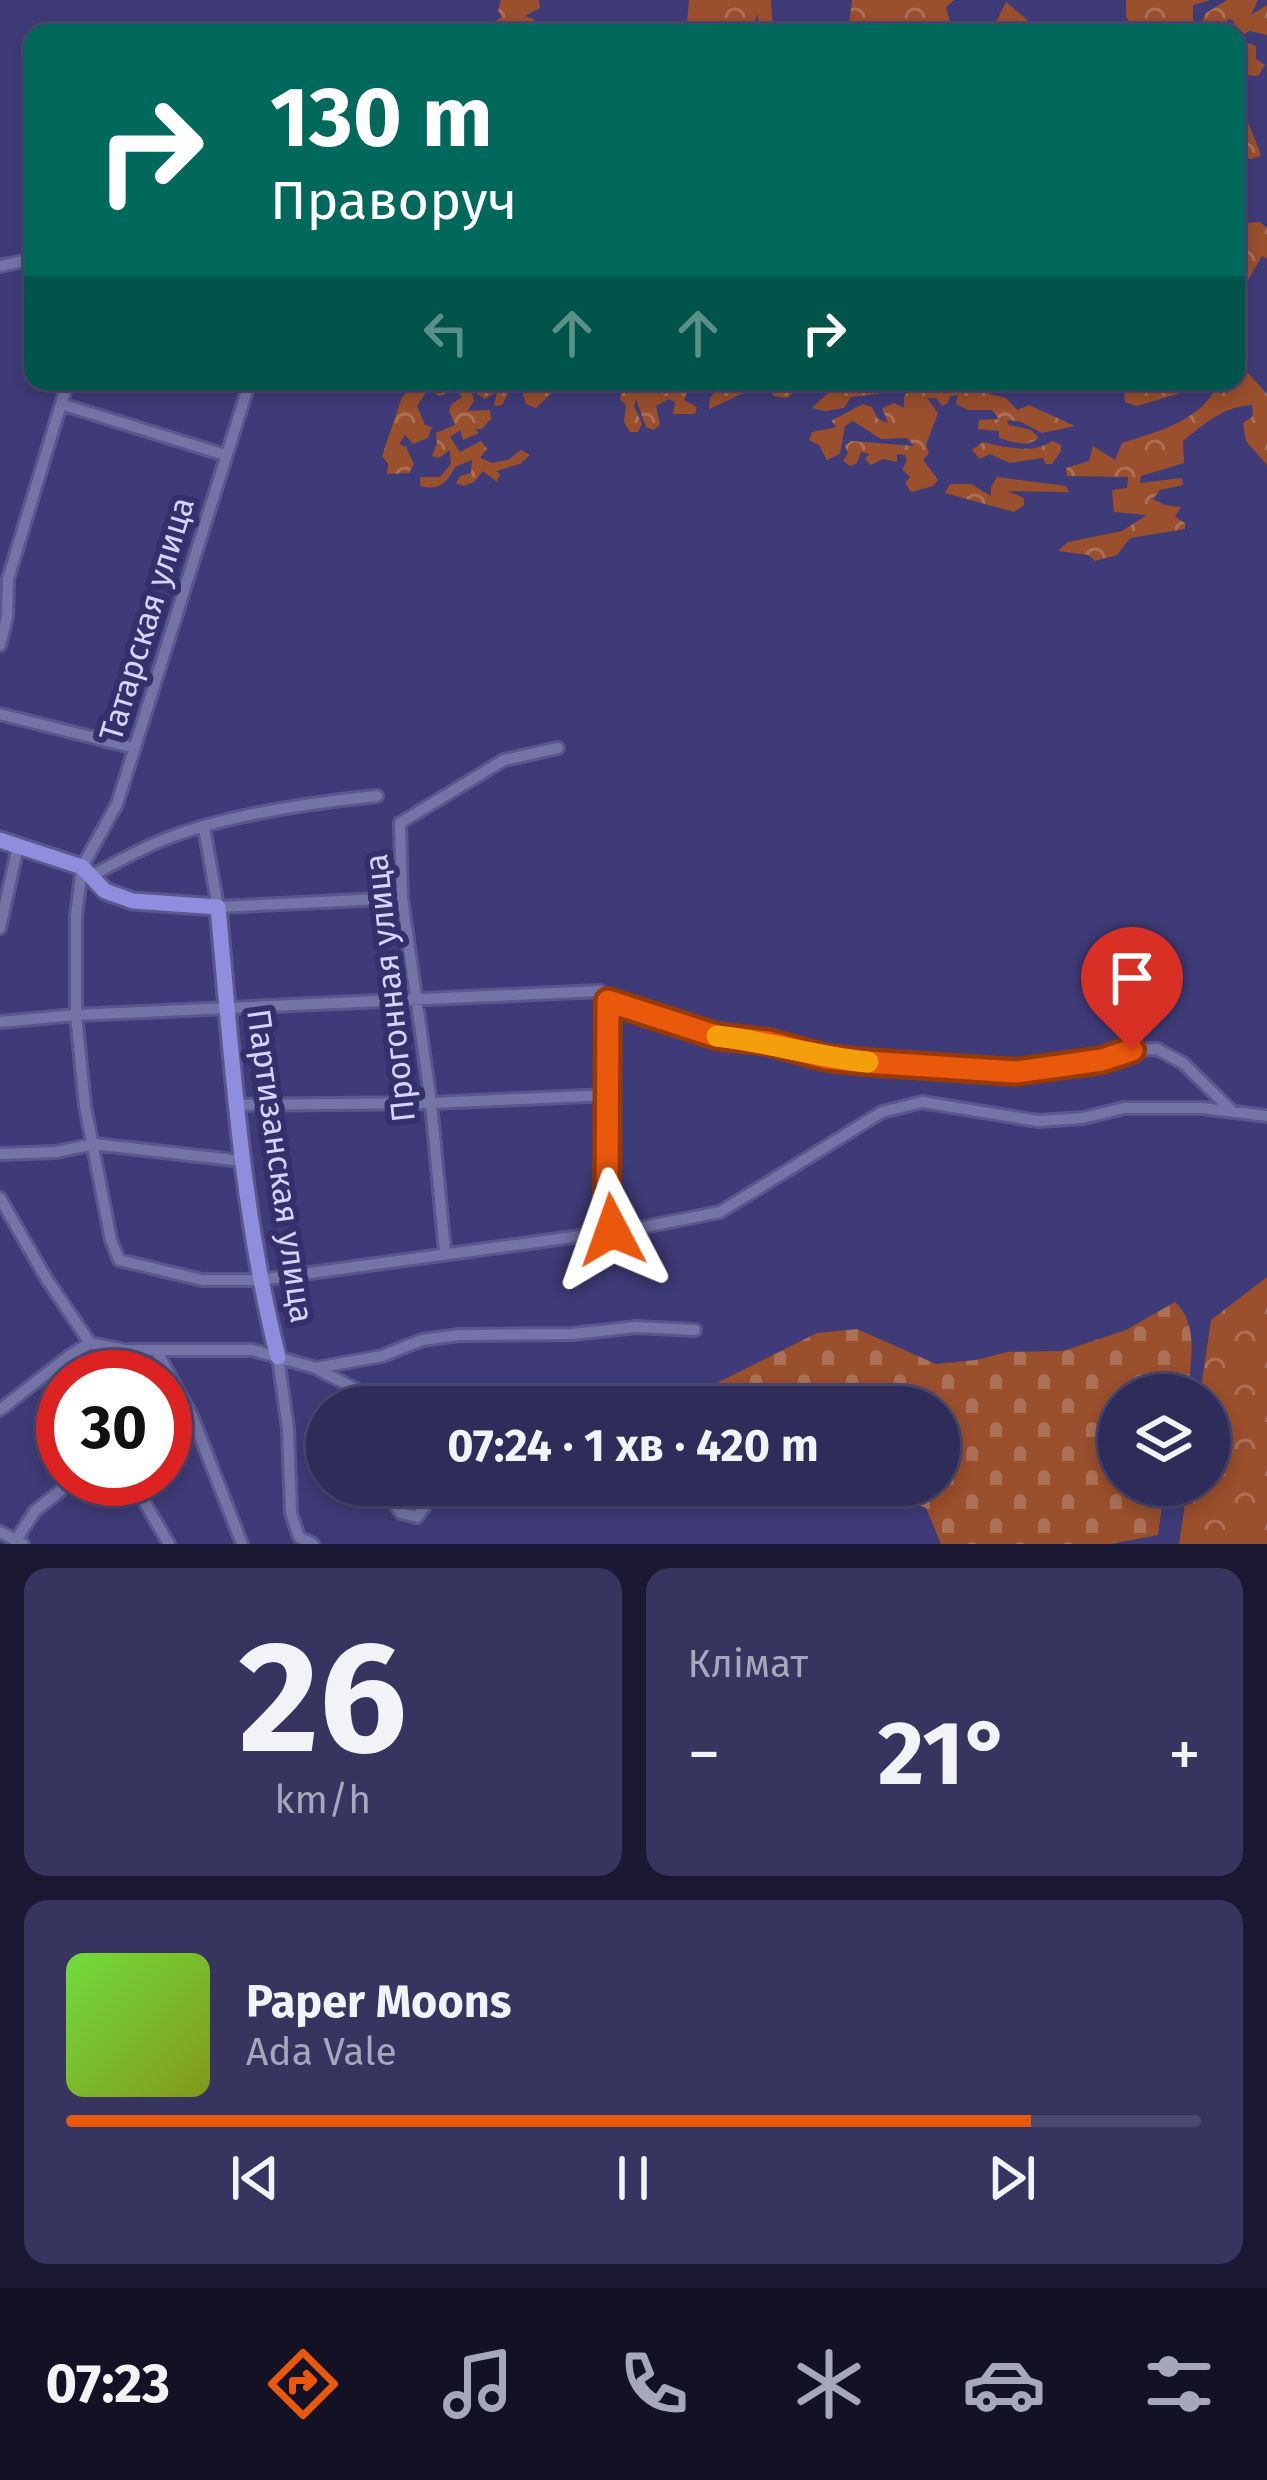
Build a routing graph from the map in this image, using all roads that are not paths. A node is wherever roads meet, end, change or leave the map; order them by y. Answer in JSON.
{"nodes":[{"id":1,"x":65,"y":390,"type":"edge"},
{"id":2,"x":247,"y":390,"type":"edge"},
{"id":3,"x":61,"y":404,"type":"junction"},
{"id":4,"x":225,"y":455,"type":"junction"},
{"id":5,"x":0,"y":645,"type":"edge"},
{"id":6,"x":0,"y":714,"type":"edge"},
{"id":7,"x":135,"y":748,"type":"junction"},
{"id":8,"x":558,"y":748,"type":"dead end"},
{"id":9,"x":376,"y":796,"type":"dead end"},
{"id":10,"x":205,"y":828,"type":"junction"},
{"id":11,"x":0,"y":841,"type":"edge"},
{"id":12,"x":18,"y":845,"type":"junction"},
{"id":13,"x":87,"y":872,"type":"junction"},
{"id":14,"x":402,"y":898,"type":"junction"},
{"id":15,"x":218,"y":907,"type":"junction"},
{"id":16,"x":0,"y":928,"type":"edge"},
{"id":17,"x":604,"y":996,"type":"junction"},
{"id":18,"x":417,"y":998,"type":"junction"},
{"id":19,"x":227,"y":1009,"type":"junction"},
{"id":20,"x":76,"y":1015,"type":"junction"},
{"id":21,"x":0,"y":1022,"type":"edge"},
{"id":22,"x":609,"y":1094,"type":"junction"},
{"id":23,"x":430,"y":1103,"type":"junction"},
{"id":24,"x":236,"y":1105,"type":"junction"},
{"id":25,"x":1232,"y":1111,"type":"junction"},
{"id":26,"x":1267,"y":1116,"type":"edge"},
{"id":27,"x":94,"y":1144,"type":"junction"},
{"id":28,"x":0,"y":1154,"type":"edge"},
{"id":29,"x":242,"y":1161,"type":"junction"},
{"id":30,"x":0,"y":1198,"type":"edge"},
{"id":31,"x":612,"y":1230,"type":"junction"},
{"id":32,"x":445,"y":1252,"type":"junction"},
{"id":33,"x":259,"y":1280,"type":"junction"},
{"id":34,"x":695,"y":1330,"type":"dead end"},
{"id":35,"x":90,"y":1343,"type":"junction"},
{"id":36,"x":79,"y":1350,"type":"edge"},
{"id":37,"x":142,"y":1350,"type":"edge"},
{"id":38,"x":192,"y":1351,"type":"edge"},
{"id":39,"x":278,"y":1357,"type":"junction"},
{"id":40,"x":316,"y":1368,"type":"junction"},
{"id":41,"x":36,"y":1382,"type":"edge"},
{"id":42,"x":344,"y":1386,"type":"edge"},
{"id":43,"x":0,"y":1410,"type":"edge"},
{"id":44,"x":192,"y":1416,"type":"edge"},
{"id":45,"x":39,"y":1506,"type":"edge"},
{"id":46,"x":146,"y":1506,"type":"edge"},
{"id":47,"x":396,"y":1506,"type":"edge"},
{"id":48,"x":425,"y":1506,"type":"edge"},
{"id":49,"x":0,"y":1532,"type":"edge"},
{"id":50,"x":20,"y":1542,"type":"edge"},
{"id":51,"x":169,"y":1544,"type":"edge"},
{"id":52,"x":242,"y":1544,"type":"edge"},
{"id":53,"x":313,"y":1544,"type":"edge"}],
"edges":[{"from":1,"to":3,"type":"street"},
{"from":2,"to":4,"type":"street","name":"Татарская улица"},
{"from":3,"to":4,"type":"street"},
{"from":3,"to":5,"type":"street"},
{"from":4,"to":7,"type":"street","name":"Татарская улица"},
{"from":6,"to":7,"type":"street"},
{"from":7,"to":13,"type":"street","name":"Татарская улица"},
{"from":8,"to":14,"type":"street","name":"Прогонная улица"},
{"from":9,"to":10,"type":"street"},
{"from":10,"to":13,"type":"street"},
{"from":10,"to":15,"type":"street","name":"Партизанская улица"},
{"from":11,"to":12,"type":"street"},
{"from":12,"to":13,"type":"street"},
{"from":12,"to":16,"type":"street"},
{"from":13,"to":15,"type":"street"},
{"from":13,"to":20,"type":"street"},
{"from":14,"to":15,"type":"street"},
{"from":14,"to":18,"type":"street","name":"Прогонная улица"},
{"from":15,"to":19,"type":"street","name":"Партизанская улица"},
{"from":17,"to":18,"type":"street"},
{"from":17,"to":22,"type":"street"},
{"from":17,"to":25,"type":"street"},
{"from":18,"to":19,"type":"street"},
{"from":18,"to":23,"type":"street","name":"Прогонная улица"},
{"from":19,"to":20,"type":"street"},
{"from":19,"to":24,"type":"street","name":"Партизанская улица"},
{"from":20,"to":21,"type":"street"},
{"from":20,"to":27,"type":"street"},
{"from":22,"to":23,"type":"street"},
{"from":22,"to":31,"type":"street"},
{"from":23,"to":24,"type":"street"},
{"from":23,"to":32,"type":"street","name":"Прогонная улица"},
{"from":24,"to":29,"type":"street","name":"Партизанская улица"},
{"from":25,"to":26,"type":"street"},
{"from":25,"to":31,"type":"street"},
{"from":27,"to":28,"type":"street"},
{"from":27,"to":29,"type":"street"},
{"from":27,"to":33,"type":"street"},
{"from":29,"to":33,"type":"street","name":"Партизанская улица"},
{"from":30,"to":35,"type":"street"},
{"from":31,"to":32,"type":"street"},
{"from":32,"to":33,"type":"street"},
{"from":33,"to":39,"type":"street","name":"Партизанская улица"},
{"from":34,"to":40,"type":"street"},
{"from":35,"to":36,"type":"street"},
{"from":35,"to":37,"type":"street"},
{"from":38,"to":39,"type":"street"},
{"from":39,"to":40,"type":"street"},
{"from":39,"to":53,"type":"street","name":"Партизанская улица"},
{"from":40,"to":42,"type":"street"},
{"from":41,"to":43,"type":"street"},
{"from":44,"to":52,"type":"street"},
{"from":45,"to":50,"type":"street"},
{"from":46,"to":51,"type":"street"},
{"from":47,"to":48,"type":"street"},
{"from":49,"to":50,"type":"street"}]}
